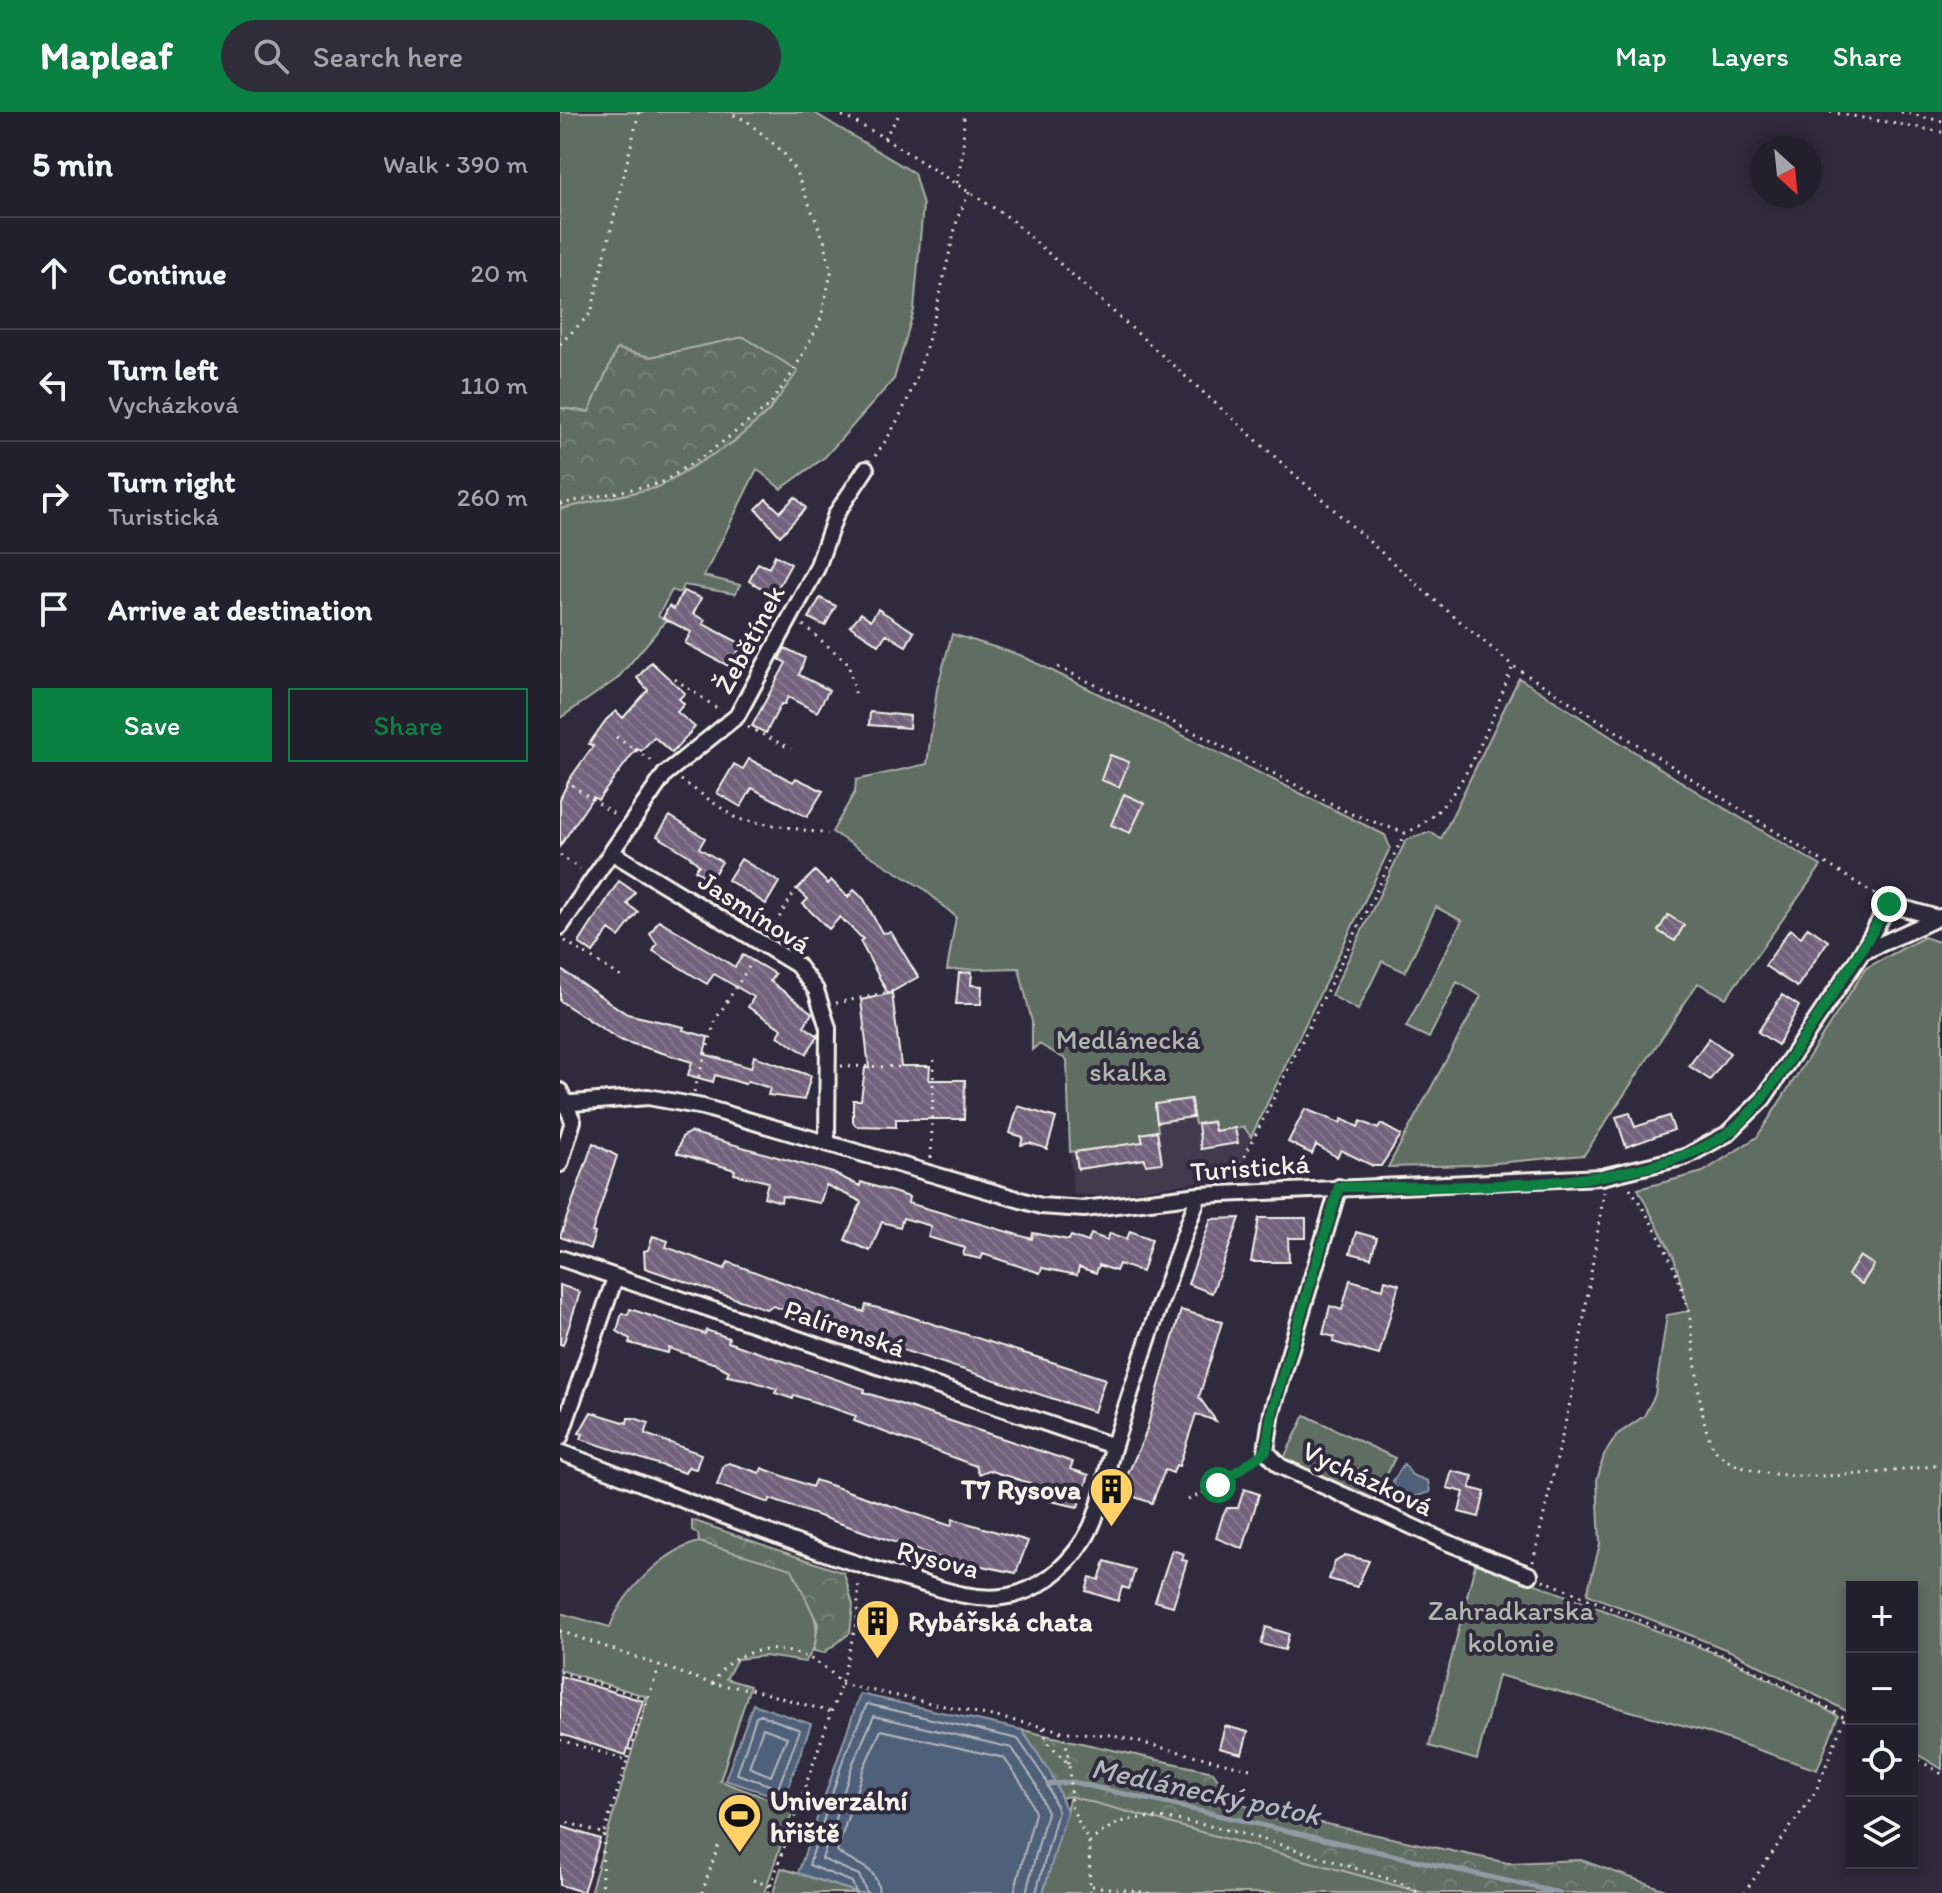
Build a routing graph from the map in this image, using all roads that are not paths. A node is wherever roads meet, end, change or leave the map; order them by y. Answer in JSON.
{"nodes":[{"id":1,"x":866,"y":469,"type":"road end"},
{"id":2,"x":611,"y":852,"type":"junction"},
{"id":3,"x":1940,"y":917,"type":"edge"},
{"id":4,"x":560,"y":927,"type":"edge"},
{"id":5,"x":1861,"y":954,"type":"junction"},
{"id":6,"x":562,"y":1099,"type":"edge"},
{"id":7,"x":827,"y":1143,"type":"junction"},
{"id":8,"x":560,"y":1164,"type":"edge"},
{"id":9,"x":1339,"y":1187,"type":"junction"},
{"id":10,"x":1199,"y":1195,"type":"junction"},
{"id":11,"x":560,"y":1258,"type":"edge"},
{"id":12,"x":615,"y":1278,"type":"junction"},
{"id":13,"x":560,"y":1438,"type":"edge"},
{"id":14,"x":1113,"y":1446,"type":"junction"},
{"id":15,"x":560,"y":1452,"type":"edge"},
{"id":16,"x":1530,"y":1575,"type":"road end"}],
"edges":[{"from":1,"to":2,"type":"street","name":"Žebětínek"},
{"from":2,"to":4,"type":"street","name":"Žebětínek"},
{"from":2,"to":7,"type":"street","name":"Jasmínová"},
{"from":3,"to":5,"type":"street"},
{"from":3,"to":5,"type":"street","name":"Turistická"},
{"from":5,"to":9,"type":"street","name":"Turistická"},
{"from":6,"to":7,"type":"street","name":"Turistická"},
{"from":6,"to":8,"type":"street"},
{"from":7,"to":10,"type":"street","name":"Turistická"},
{"from":9,"to":10,"type":"street","name":"Turistická"},
{"from":9,"to":16,"type":"street","name":"Vycházková"},
{"from":10,"to":14,"type":"street","name":"Rysova"},
{"from":11,"to":12,"type":"street","name":"Palírenská"},
{"from":12,"to":13,"type":"street"},
{"from":12,"to":14,"type":"street","name":"Palírenská"},
{"from":14,"to":15,"type":"street","name":"Rysova"}]}
